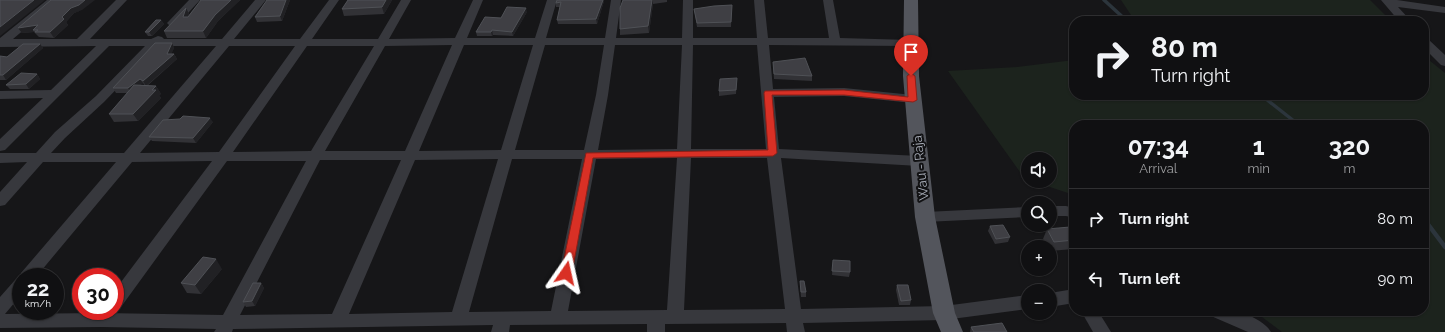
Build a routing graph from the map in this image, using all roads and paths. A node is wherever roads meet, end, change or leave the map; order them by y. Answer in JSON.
{"nodes":[{"id":1,"x":54,"y":0,"type":"edge"},
{"id":2,"x":122,"y":0,"type":"edge"},
{"id":3,"x":196,"y":0,"type":"edge"},
{"id":4,"x":261,"y":0,"type":"edge"},
{"id":5,"x":334,"y":0,"type":"edge"},
{"id":6,"x":406,"y":0,"type":"edge"},
{"id":7,"x":478,"y":0,"type":"edge"},
{"id":8,"x":552,"y":0,"type":"edge"},
{"id":9,"x":616,"y":0,"type":"edge"},
{"id":10,"x":688,"y":0,"type":"edge"},
{"id":11,"x":759,"y":0,"type":"edge"},
{"id":12,"x":828,"y":0,"type":"edge"},
{"id":13,"x":911,"y":0,"type":"edge"},
{"id":14,"x":1430,"y":0,"type":"edge"},
{"id":15,"x":1386,"y":1,"type":"edge"},
{"id":16,"x":1442,"y":12,"type":"edge"},
{"id":17,"x":1400,"y":16,"type":"edge"},
{"id":18,"x":835,"y":41,"type":"junction"},
{"id":19,"x":225,"y":42,"type":"junction"},
{"id":20,"x":304,"y":42,"type":"junction"},
{"id":21,"x":382,"y":42,"type":"junction"},
{"id":22,"x":459,"y":42,"type":"junction"},
{"id":23,"x":540,"y":42,"type":"junction"},
{"id":24,"x":610,"y":42,"type":"junction"},
{"id":25,"x":689,"y":42,"type":"junction"},
{"id":26,"x":764,"y":42,"type":"junction"},
{"id":27,"x":1,"y":43,"type":"edge"},
{"id":28,"x":80,"y":43,"type":"junction"},
{"id":29,"x":106,"y":43,"type":"junction"},
{"id":30,"x":155,"y":43,"type":"junction"},
{"id":31,"x":911,"y":43,"type":"junction"},
{"id":32,"x":1429,"y":46,"type":"edge"},
{"id":33,"x":1445,"y":62,"type":"edge"},
{"id":34,"x":768,"y":93,"type":"junction"},
{"id":35,"x":53,"y":94,"type":"junction"},
{"id":36,"x":0,"y":95,"type":"edge"},
{"id":37,"x":913,"y":100,"type":"junction"},
{"id":38,"x":0,"y":147,"type":"edge"},
{"id":39,"x":773,"y":153,"type":"junction"},
{"id":40,"x":683,"y":154,"type":"junction"},
{"id":41,"x":506,"y":155,"type":"junction"},
{"id":42,"x":589,"y":155,"type":"junction"},
{"id":43,"x":223,"y":156,"type":"junction"},
{"id":44,"x":315,"y":156,"type":"junction"},
{"id":45,"x":410,"y":156,"type":"junction"},
{"id":46,"x":40,"y":157,"type":"junction"},
{"id":47,"x":129,"y":157,"type":"junction"},
{"id":48,"x":0,"y":158,"type":"edge"},
{"id":49,"x":919,"y":161,"type":"junction"},
{"id":50,"x":0,"y":201,"type":"edge"},
{"id":51,"x":1057,"y":211,"type":"edge"},
{"id":52,"x":1021,"y":212,"type":"edge"},
{"id":53,"x":1069,"y":212,"type":"edge"},
{"id":54,"x":925,"y":217,"type":"junction"},
{"id":55,"x":35,"y":268,"type":"edge"},
{"id":56,"x":124,"y":290,"type":"edge"},
{"id":57,"x":12,"y":295,"type":"edge"},
{"id":58,"x":1069,"y":297,"type":"edge"},
{"id":59,"x":1057,"y":299,"type":"edge"},
{"id":60,"x":1021,"y":304,"type":"edge"},
{"id":61,"x":0,"y":309,"type":"edge"},
{"id":62,"x":675,"y":316,"type":"junction"},
{"id":63,"x":1092,"y":316,"type":"edge"},
{"id":64,"x":1230,"y":316,"type":"edge"},
{"id":65,"x":558,"y":318,"type":"junction"},
{"id":66,"x":458,"y":319,"type":"junction"},
{"id":67,"x":338,"y":320,"type":"junction"},
{"id":68,"x":0,"y":321,"type":"edge"},
{"id":69,"x":101,"y":321,"type":"edge"},
{"id":70,"x":948,"y":322,"type":"edge"},
{"id":71,"x":656,"y":324,"type":"edge"},
{"id":72,"x":794,"y":324,"type":"edge"},
{"id":73,"x":502,"y":325,"type":"edge"},
{"id":74,"x":369,"y":326,"type":"edge"},
{"id":75,"x":225,"y":327,"type":"edge"},
{"id":76,"x":1102,"y":332,"type":"edge"},
{"id":77,"x":1262,"y":332,"type":"edge"}],
"edges":[{"from":1,"to":27,"type":"street"},
{"from":2,"to":28,"type":"street"},
{"from":3,"to":30,"type":"street"},
{"from":4,"to":19,"type":"street"},
{"from":5,"to":20,"type":"street"},
{"from":6,"to":21,"type":"street"},
{"from":7,"to":22,"type":"street"},
{"from":8,"to":23,"type":"street"},
{"from":9,"to":24,"type":"street"},
{"from":10,"to":25,"type":"street"},
{"from":11,"to":26,"type":"street"},
{"from":12,"to":18,"type":"street"},
{"from":13,"to":31,"type":"main road","name":"Wau - Raja"},
{"from":14,"to":16,"type":"street"},
{"from":15,"to":16,"type":"street"},
{"from":15,"to":17,"type":"street"},
{"from":18,"to":26,"type":"street"},
{"from":18,"to":31,"type":"street"},
{"from":19,"to":20,"type":"street"},
{"from":19,"to":30,"type":"street"},
{"from":19,"to":47,"type":"street"},
{"from":20,"to":21,"type":"street"},
{"from":20,"to":43,"type":"street"},
{"from":21,"to":22,"type":"street"},
{"from":21,"to":44,"type":"street"},
{"from":22,"to":23,"type":"street"},
{"from":22,"to":45,"type":"street"},
{"from":23,"to":24,"type":"street"},
{"from":23,"to":41,"type":"street"},
{"from":24,"to":25,"type":"street"},
{"from":24,"to":42,"type":"street"},
{"from":25,"to":26,"type":"street"},
{"from":25,"to":40,"type":"street"},
{"from":26,"to":34,"type":"street"},
{"from":27,"to":28,"type":"street"},
{"from":28,"to":29,"type":"street"},
{"from":29,"to":30,"type":"street"},
{"from":29,"to":35,"type":"street"},
{"from":30,"to":46,"type":"street"},
{"from":31,"to":37,"type":"main road","name":"Wau - Raja"},
{"from":32,"to":33,"type":"street"},
{"from":34,"to":37,"type":"street"},
{"from":34,"to":39,"type":"street"},
{"from":35,"to":36,"type":"street"},
{"from":35,"to":38,"type":"street"},
{"from":37,"to":49,"type":"main road","name":"Wau - Raja"},
{"from":39,"to":40,"type":"street"},
{"from":39,"to":49,"type":"street"},
{"from":39,"to":72,"type":"street"},
{"from":40,"to":42,"type":"street"},
{"from":40,"to":62,"type":"street"},
{"from":41,"to":42,"type":"street"},
{"from":41,"to":45,"type":"street"},
{"from":41,"to":66,"type":"street"},
{"from":42,"to":65,"type":"street"},
{"from":43,"to":44,"type":"street"},
{"from":43,"to":47,"type":"street"},
{"from":43,"to":56,"type":"street"},
{"from":44,"to":45,"type":"street"},
{"from":44,"to":75,"type":"street"},
{"from":45,"to":67,"type":"street"},
{"from":46,"to":47,"type":"street"},
{"from":46,"to":48,"type":"street"},
{"from":46,"to":50,"type":"street"},
{"from":47,"to":55,"type":"street"},
{"from":49,"to":54,"type":"main road","name":"Wau - Raja"},
{"from":51,"to":53,"type":"street"},
{"from":52,"to":54,"type":"street"},
{"from":54,"to":70,"type":"main road","name":"Wau - Raja"},
{"from":57,"to":61,"type":"street"},
{"from":58,"to":59,"type":"street"},
{"from":60,"to":70,"type":"street"},
{"from":62,"to":71,"type":"street"},
{"from":62,"to":72,"type":"street"},
{"from":63,"to":76,"type":"street"},
{"from":64,"to":77,"type":"street"},
{"from":65,"to":71,"type":"street"},
{"from":65,"to":73,"type":"street"},
{"from":66,"to":73,"type":"street"},
{"from":66,"to":74,"type":"street"},
{"from":67,"to":74,"type":"street"},
{"from":67,"to":75,"type":"street"},
{"from":68,"to":69,"type":"street"},
{"from":69,"to":75,"type":"street"},
{"from":70,"to":72,"type":"street"}]}
